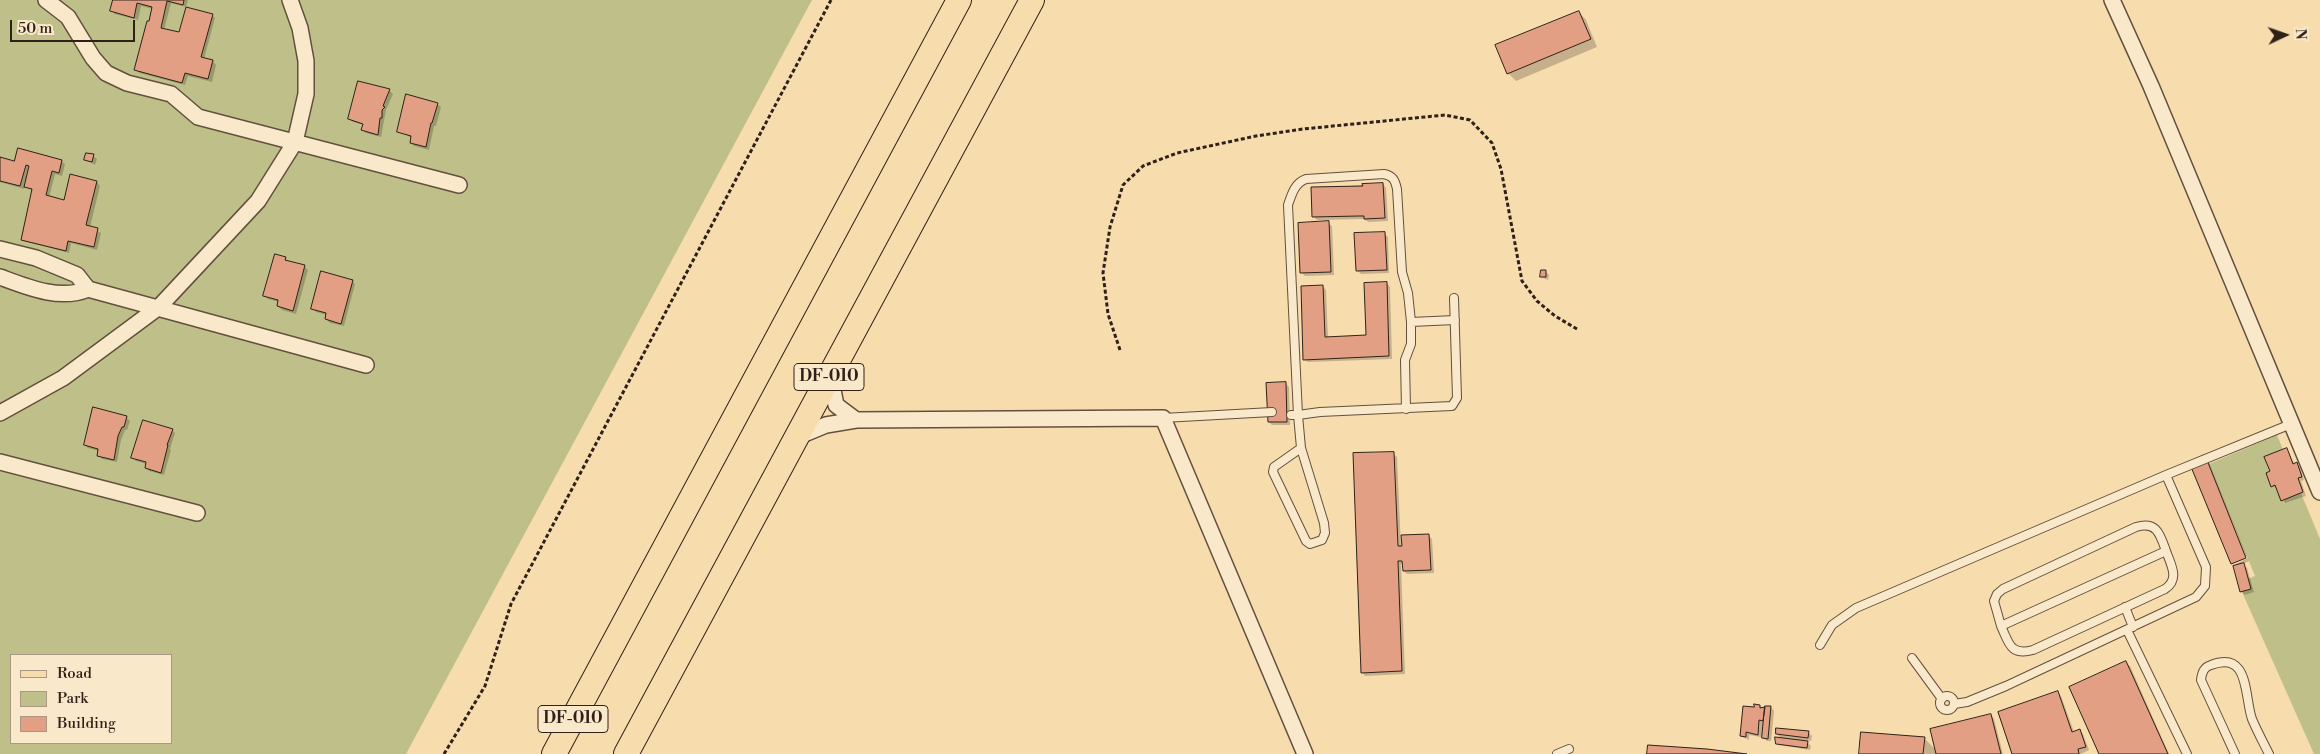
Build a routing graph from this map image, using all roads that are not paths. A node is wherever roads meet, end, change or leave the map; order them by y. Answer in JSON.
{"nodes":[{"id":1,"x":46,"y":0,"type":"edge"},
{"id":2,"x":290,"y":0,"type":"edge"},
{"id":3,"x":959,"y":0,"type":"edge"},
{"id":4,"x":1032,"y":0,"type":"edge"},
{"id":5,"x":2112,"y":0,"type":"edge"},
{"id":6,"x":295,"y":142,"type":"junction"},
{"id":7,"x":459,"y":185,"type":"dead end"},
{"id":8,"x":0,"y":249,"type":"edge"},
{"id":9,"x":0,"y":277,"type":"edge"},
{"id":10,"x":88,"y":289,"type":"junction"},
{"id":11,"x":1454,"y":298,"type":"dead end"},
{"id":12,"x":159,"y":307,"type":"junction"},
{"id":13,"x":1454,"y":320,"type":"junction"},
{"id":14,"x":1411,"y":322,"type":"junction"},
{"id":15,"x":366,"y":365,"type":"dead end"},
{"id":16,"x":830,"y":375,"type":"junction"},
{"id":17,"x":1406,"y":409,"type":"junction"},
{"id":18,"x":1272,"y":412,"type":"dead end"},
{"id":19,"x":0,"y":413,"type":"edge"},
{"id":20,"x":1295,"y":415,"type":"junction"},
{"id":21,"x":1163,"y":418,"type":"junction"},
{"id":22,"x":856,"y":420,"type":"junction"},
{"id":23,"x":2291,"y":424,"type":"junction"},
{"id":24,"x":797,"y":437,"type":"junction"},
{"id":25,"x":1301,"y":448,"type":"junction"},
{"id":26,"x":0,"y":462,"type":"edge"},
{"id":27,"x":2166,"y":475,"type":"junction"},
{"id":28,"x":2320,"y":492,"type":"edge"},
{"id":29,"x":198,"y":513,"type":"dead end"},
{"id":30,"x":2166,"y":551,"type":"junction"},
{"id":31,"x":2125,"y":607,"type":"junction"},
{"id":32,"x":2002,"y":626,"type":"junction"},
{"id":33,"x":2130,"y":628,"type":"junction"},
{"id":34,"x":1820,"y":645,"type":"dead end"},
{"id":35,"x":1912,"y":658,"type":"dead end"},
{"id":36,"x":1568,"y":749,"type":"dead end"},
{"id":37,"x":554,"y":754,"type":"edge"},
{"id":38,"x":626,"y":754,"type":"edge"},
{"id":39,"x":1305,"y":754,"type":"edge"},
{"id":40,"x":1557,"y":754,"type":"edge"},
{"id":41,"x":2187,"y":754,"type":"edge"},
{"id":42,"x":2235,"y":754,"type":"edge"},
{"id":43,"x":2269,"y":754,"type":"edge"}],
"edges":[{"from":1,"to":6,"type":"street"},
{"from":2,"to":6,"type":"street"},
{"from":3,"to":37,"type":"main road","number":"DF-010"},
{"from":4,"to":16,"type":"main road","number":"DF-010"},
{"from":5,"to":23,"type":"street"},
{"from":6,"to":7,"type":"street"},
{"from":6,"to":12,"type":"street"},
{"from":8,"to":10,"type":"street"},
{"from":9,"to":10,"type":"street"},
{"from":10,"to":12,"type":"street"},
{"from":11,"to":13,"type":"lane"},
{"from":12,"to":15,"type":"street"},
{"from":12,"to":19,"type":"street"},
{"from":13,"to":14,"type":"lane"},
{"from":13,"to":17,"type":"lane"},
{"from":14,"to":17,"type":"lane"},
{"from":14,"to":20,"type":"lane"},
{"from":16,"to":22,"type":"street"},
{"from":16,"to":24,"type":"main road","number":"DF-010"},
{"from":17,"to":20,"type":"lane"},
{"from":18,"to":21,"type":"lane"},
{"from":20,"to":25,"type":"lane"},
{"from":21,"to":22,"type":"street"},
{"from":21,"to":39,"type":"street"},
{"from":22,"to":24,"type":"street"},
{"from":23,"to":27,"type":"lane"},
{"from":23,"to":28,"type":"street"},
{"from":24,"to":38,"type":"main road","number":"DF-010"},
{"from":25,"to":25,"type":"lane"},
{"from":26,"to":29,"type":"street"},
{"from":27,"to":33,"type":"lane"},
{"from":27,"to":34,"type":"lane"},
{"from":30,"to":31,"type":"lane"},
{"from":30,"to":32,"type":"lane"},
{"from":30,"to":32,"type":"lane"},
{"from":31,"to":32,"type":"lane"},
{"from":31,"to":33,"type":"lane"},
{"from":33,"to":35,"type":"lane"},
{"from":33,"to":41,"type":"lane"},
{"from":36,"to":40,"type":"lane"},
{"from":42,"to":43,"type":"lane"}]}
